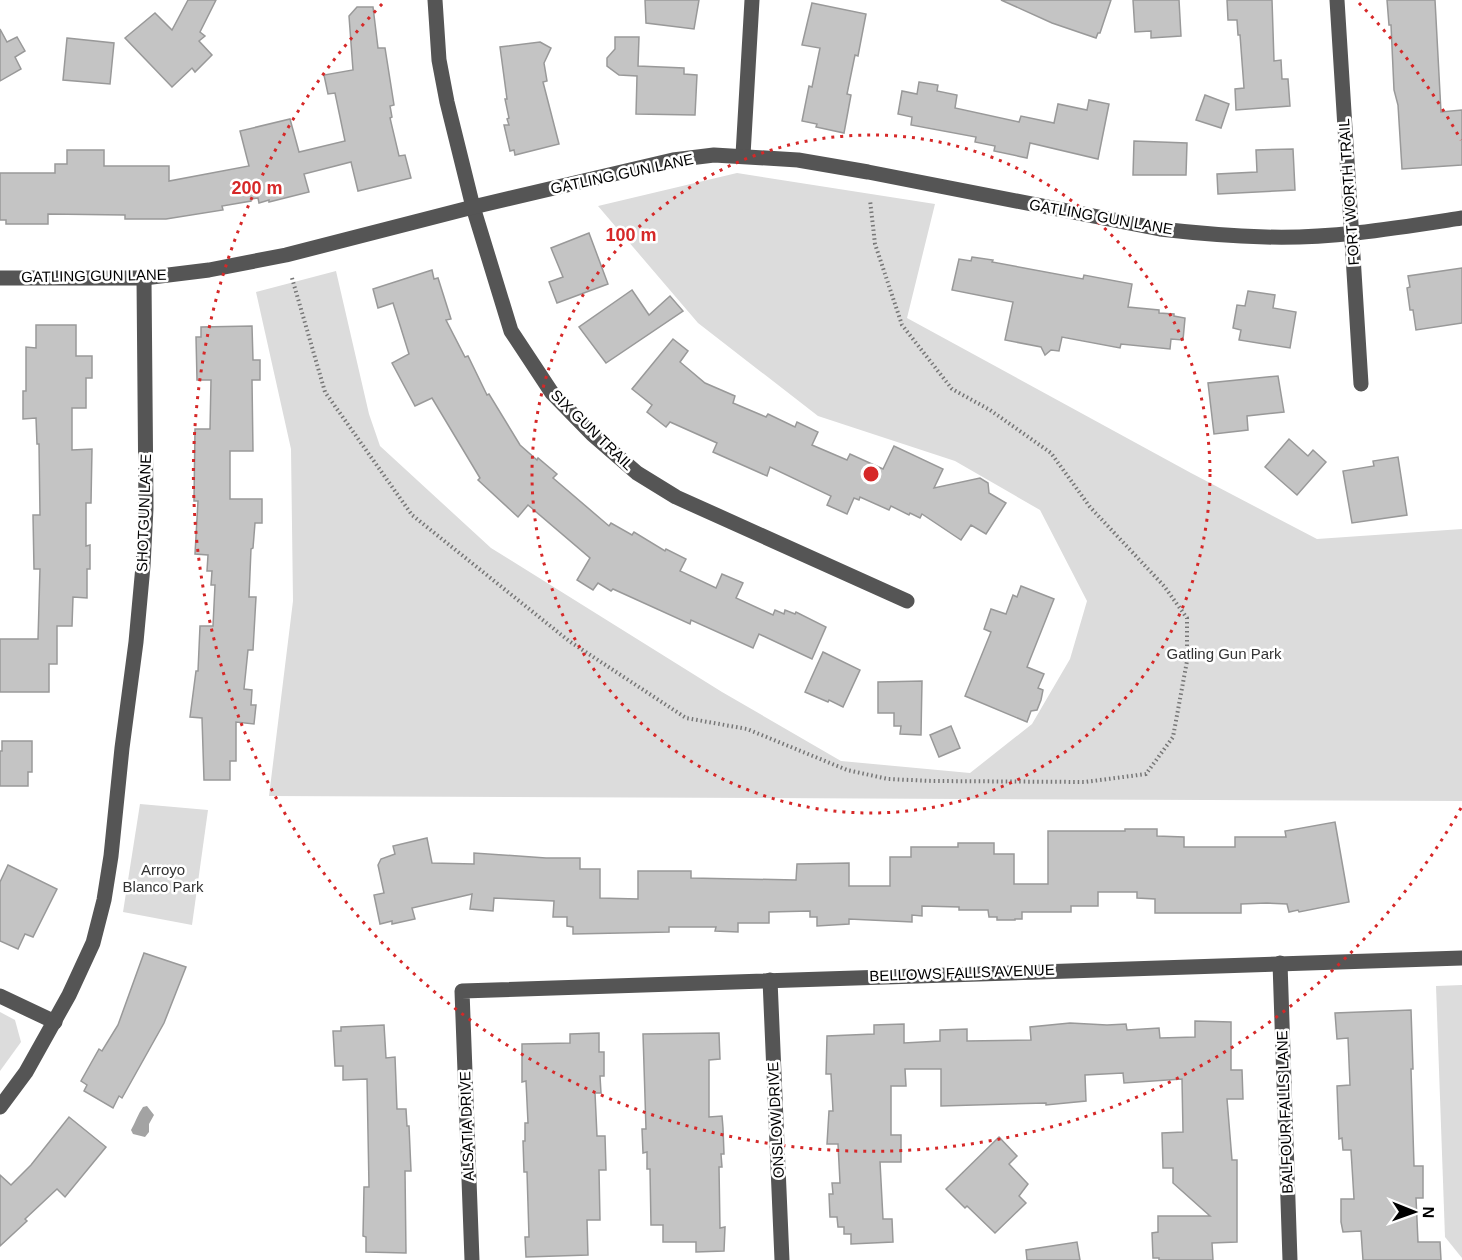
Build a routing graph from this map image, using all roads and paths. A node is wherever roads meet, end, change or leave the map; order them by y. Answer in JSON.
{"nodes":[{"id":1,"x":435,"y":0,"type":"edge"},
{"id":2,"x":752,"y":0,"type":"edge"},
{"id":3,"x":1336,"y":0,"type":"edge"},
{"id":4,"x":743,"y":155,"type":"junction"},
{"id":5,"x":472,"y":207,"type":"junction"},
{"id":6,"x":1462,"y":218,"type":"edge"},
{"id":7,"x":1351,"y":233,"type":"junction"},
{"id":8,"x":0,"y":278,"type":"edge"},
{"id":9,"x":144,"y":278,"type":"junction"},
{"id":10,"x":1361,"y":384,"type":"dead end"},
{"id":11,"x":907,"y":601,"type":"dead end"},
{"id":12,"x":1462,"y":958,"type":"edge"},
{"id":13,"x":1280,"y":963,"type":"junction"},
{"id":14,"x":770,"y":980,"type":"junction"},
{"id":15,"x":462,"y":991,"type":"joint"},
{"id":16,"x":0,"y":996,"type":"edge"},
{"id":17,"x":55,"y":1022,"type":"junction"},
{"id":18,"x":0,"y":1107,"type":"edge"},
{"id":19,"x":472,"y":1260,"type":"edge"},
{"id":20,"x":782,"y":1260,"type":"edge"},
{"id":21,"x":1290,"y":1260,"type":"edge"}],
"edges":[{"from":1,"to":5,"type":"street","name":"SIX GUN TRAIL"},
{"from":2,"to":4,"type":"street"},
{"from":3,"to":7,"type":"street","name":"FORT WORTH TRAIL"},
{"from":4,"to":5,"type":"street","name":"GATLING GUN LANE"},
{"from":4,"to":7,"type":"street","name":"GATLING GUN LANE"},
{"from":5,"to":9,"type":"street","name":"GATLING GUN LANE"},
{"from":5,"to":11,"type":"street","name":"SIX GUN TRAIL"},
{"from":6,"to":7,"type":"street","name":"GATLING GUN LANE"},
{"from":7,"to":10,"type":"street","name":"FORT WORTH TRAIL"},
{"from":8,"to":9,"type":"street","name":"GATLING GUN LANE"},
{"from":9,"to":17,"type":"street","name":"SHOTGUN LANE"},
{"from":12,"to":13,"type":"street","name":"BELLOWS FALLS AVENUE"},
{"from":13,"to":14,"type":"street","name":"BELLOWS FALLS AVENUE"},
{"from":13,"to":21,"type":"street","name":"BALFOUR FALLS LANE"},
{"from":14,"to":15,"type":"street","name":"BELLOWS FALLS AVENUE"},
{"from":14,"to":20,"type":"street","name":"ONSLOW DRIVE"},
{"from":15,"to":19,"type":"street","name":"ALSATIA DRIVE"},
{"from":16,"to":17,"type":"street"},
{"from":17,"to":18,"type":"street","name":"SHOTGUN LANE"}]}
